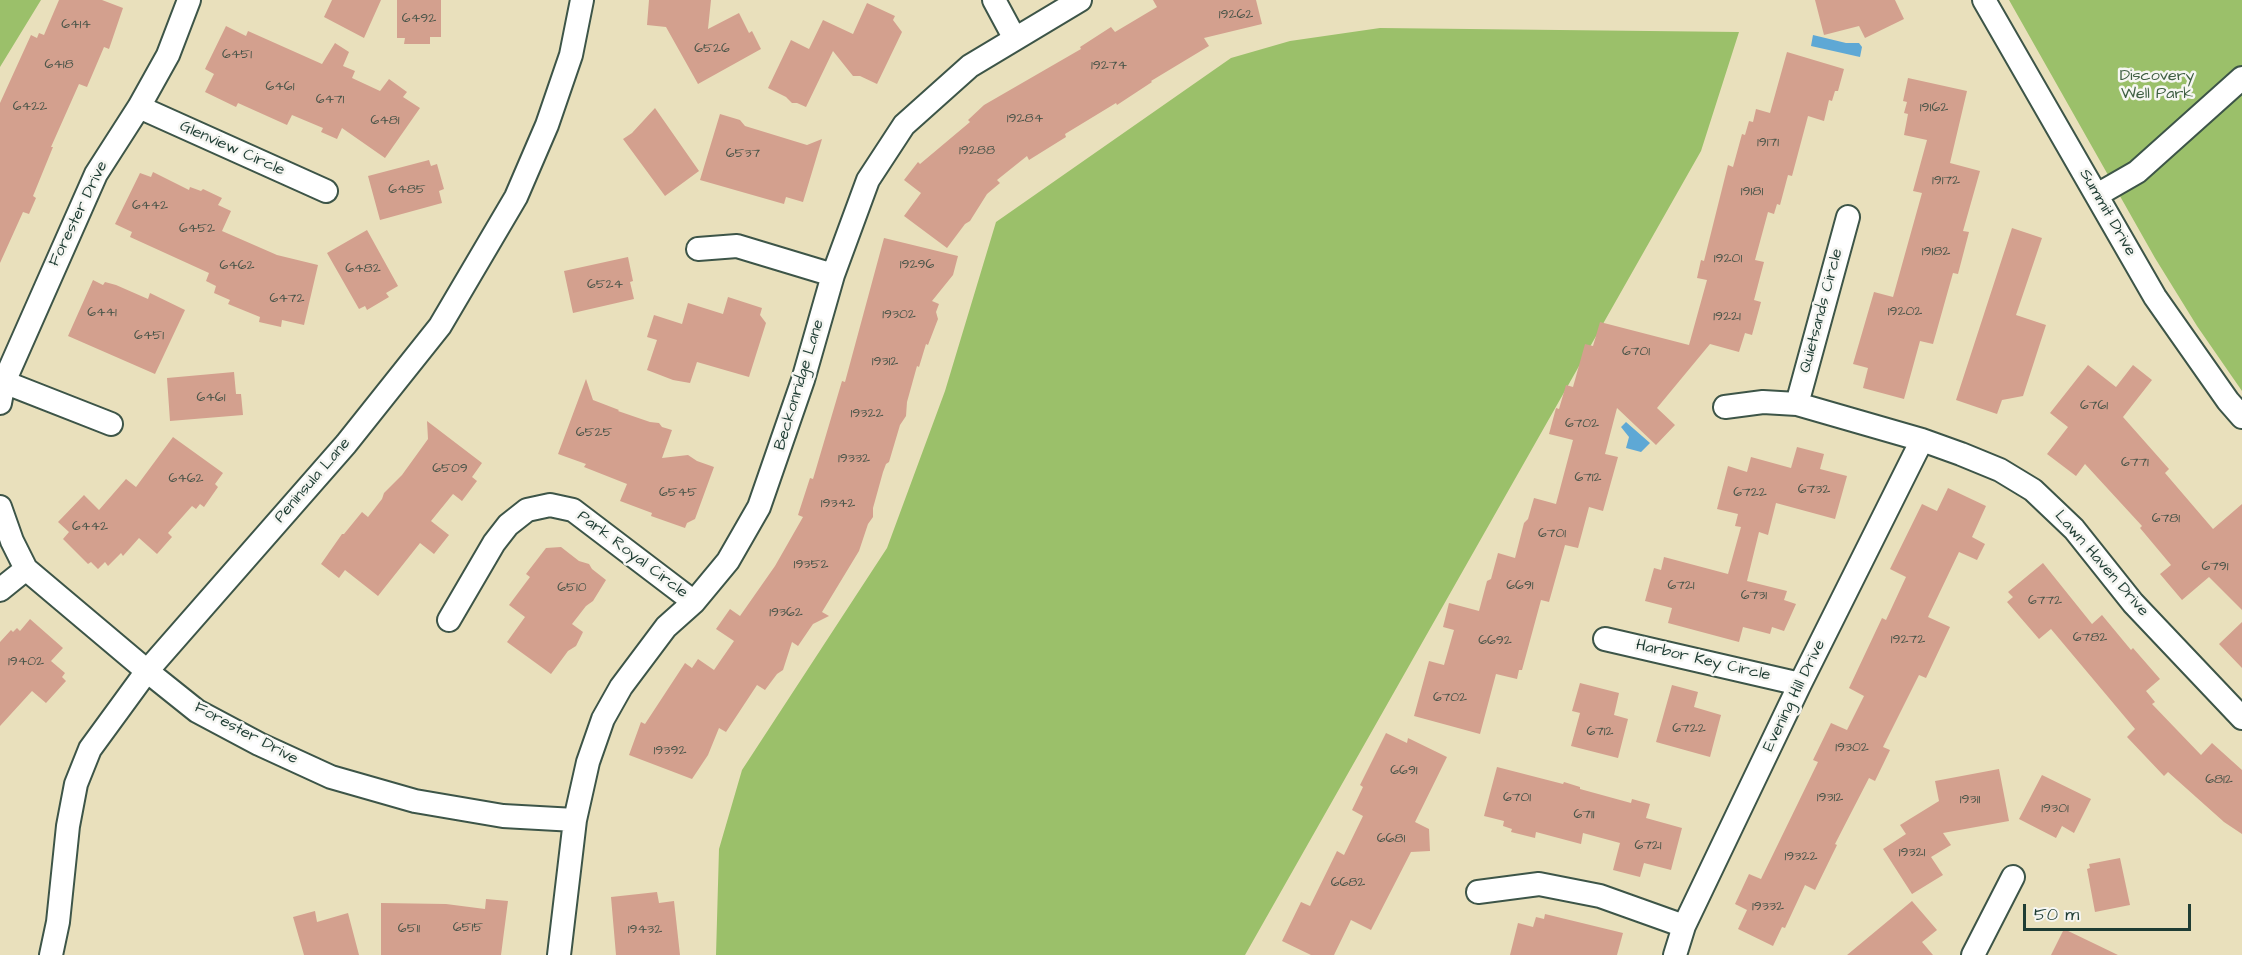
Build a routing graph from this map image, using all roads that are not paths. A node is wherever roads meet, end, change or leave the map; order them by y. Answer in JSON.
{"nodes":[{"id":1,"x":189,"y":0,"type":"edge"},
{"id":2,"x":582,"y":0,"type":"edge"},
{"id":3,"x":994,"y":0,"type":"edge"},
{"id":4,"x":1080,"y":0,"type":"edge"},
{"id":5,"x":1984,"y":0,"type":"edge"},
{"id":6,"x":1015,"y":39,"type":"junction"},
{"id":7,"x":2242,"y":78,"type":"edge"},
{"id":8,"x":139,"y":107,"type":"junction"},
{"id":9,"x":326,"y":191,"type":"dead end"},
{"id":10,"x":2097,"y":195,"type":"junction"},
{"id":11,"x":1848,"y":217,"type":"dead end"},
{"id":12,"x":698,"y":249,"type":"dead end"},
{"id":13,"x":833,"y":275,"type":"junction"},
{"id":14,"x":2,"y":392,"type":"edge"},
{"id":15,"x":1797,"y":404,"type":"junction"},
{"id":16,"x":1725,"y":407,"type":"dead end"},
{"id":17,"x":2242,"y":417,"type":"edge"},
{"id":18,"x":111,"y":424,"type":"dead end"},
{"id":19,"x":1922,"y":440,"type":"junction"},
{"id":20,"x":0,"y":507,"type":"edge"},
{"id":21,"x":26,"y":568,"type":"junction"},
{"id":22,"x":0,"y":590,"type":"edge"},
{"id":23,"x":694,"y":602,"type":"junction"},
{"id":24,"x":449,"y":620,"type":"dead end"},
{"id":25,"x":1605,"y":639,"type":"dead end"},
{"id":26,"x":147,"y":671,"type":"junction"},
{"id":27,"x":1800,"y":684,"type":"junction"},
{"id":28,"x":2242,"y":718,"type":"edge"},
{"id":29,"x":575,"y":820,"type":"junction"},
{"id":30,"x":2013,"y":877,"type":"dead end"},
{"id":31,"x":1478,"y":892,"type":"dead end"},
{"id":32,"x":1684,"y":926,"type":"junction"},
{"id":33,"x":51,"y":955,"type":"edge"},
{"id":34,"x":559,"y":955,"type":"edge"},
{"id":35,"x":1675,"y":955,"type":"edge"},
{"id":36,"x":1973,"y":955,"type":"edge"}],
"edges":[{"from":1,"to":8,"type":"street","name":"Forester Drive"},
{"from":2,"to":26,"type":"street","name":"Peninsula Lane"},
{"from":3,"to":6,"type":"street"},
{"from":4,"to":6,"type":"street","name":"Beckonridge Lane"},
{"from":5,"to":10,"type":"street","name":"Summit Drive"},
{"from":6,"to":13,"type":"street","name":"Beckonridge Lane"},
{"from":7,"to":10,"type":"street"},
{"from":8,"to":9,"type":"street","name":"Glenview Circle"},
{"from":8,"to":14,"type":"street","name":"Forester Drive"},
{"from":10,"to":17,"type":"street","name":"Summit Drive"},
{"from":11,"to":15,"type":"street","name":"Quietsands Circle"},
{"from":12,"to":13,"type":"street"},
{"from":13,"to":23,"type":"street","name":"Beckonridge Lane"},
{"from":14,"to":18,"type":"street"},
{"from":15,"to":16,"type":"street","name":"Lawn Haven Drive"},
{"from":15,"to":19,"type":"street","name":"Lawn Haven Drive"},
{"from":19,"to":27,"type":"street","name":"Evening Hill Drive"},
{"from":19,"to":28,"type":"street","name":"Lawn Haven Drive"},
{"from":20,"to":21,"type":"street","name":"Forester Drive"},
{"from":21,"to":22,"type":"street"},
{"from":21,"to":26,"type":"street","name":"Forester Drive"},
{"from":23,"to":24,"type":"street","name":"Park Royal Circle"},
{"from":23,"to":29,"type":"street","name":"Beckonridge Lane"},
{"from":25,"to":27,"type":"street","name":"Harbor Key Circle"},
{"from":26,"to":29,"type":"street","name":"Forester Drive"},
{"from":26,"to":33,"type":"street","name":"Peninsula Lane"},
{"from":27,"to":32,"type":"street","name":"Evening Hill Drive"},
{"from":29,"to":34,"type":"street"},
{"from":30,"to":36,"type":"street"},
{"from":31,"to":32,"type":"street"},
{"from":32,"to":35,"type":"street","name":"Evening Hill Drive"}]}
